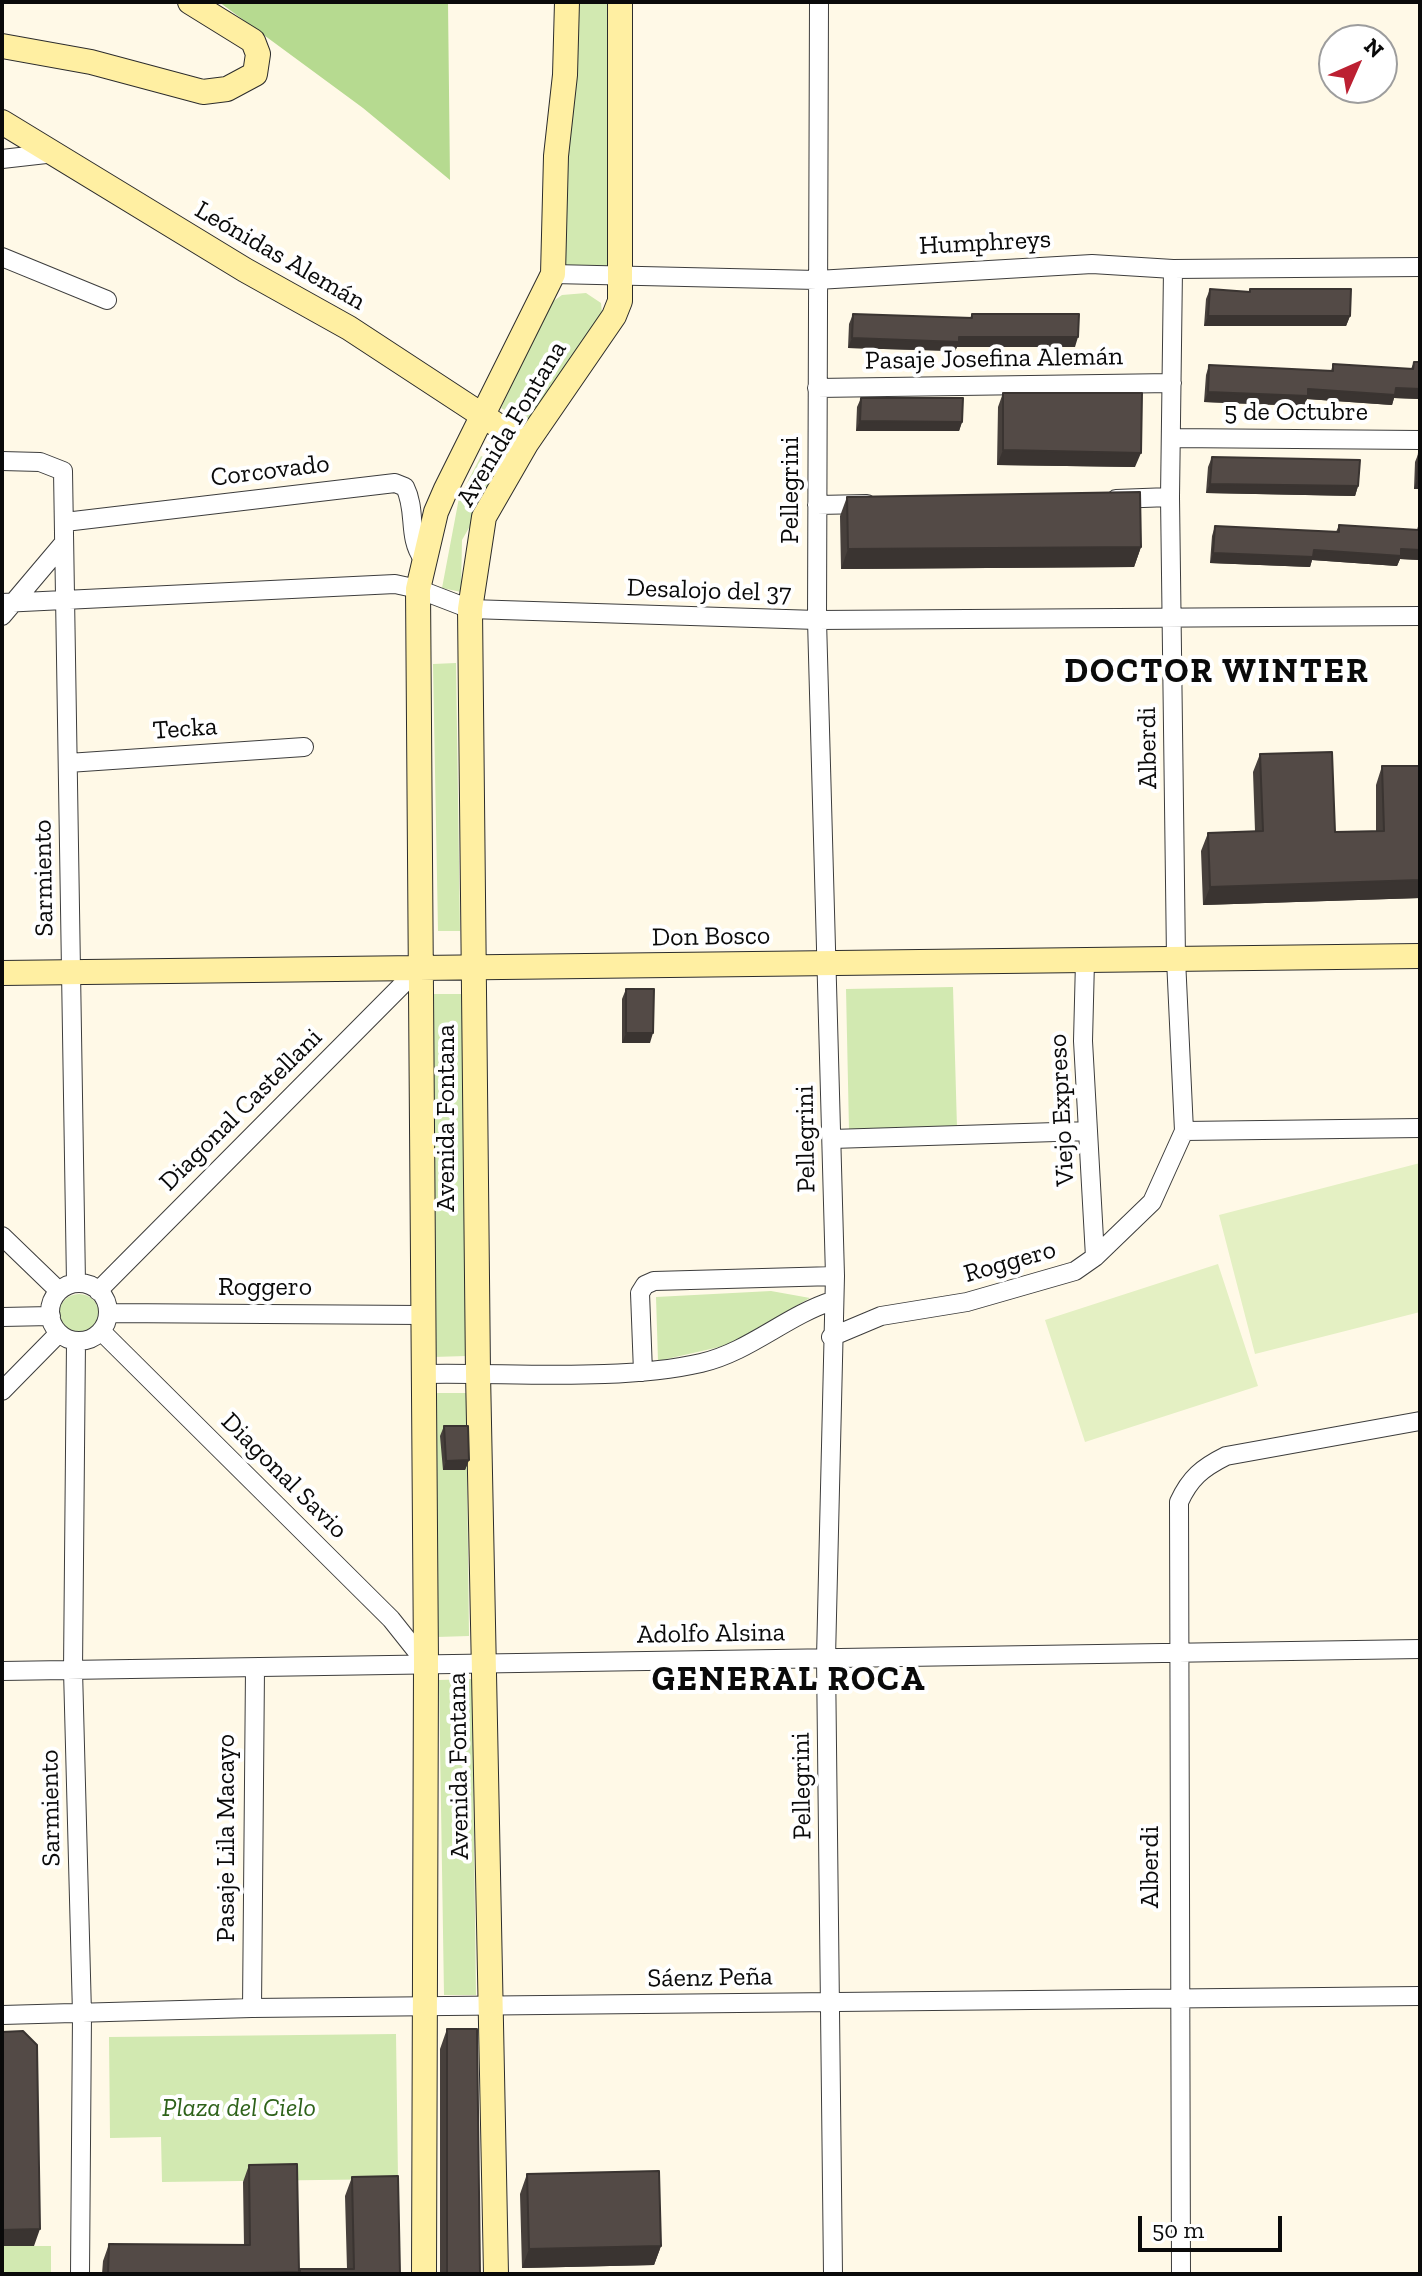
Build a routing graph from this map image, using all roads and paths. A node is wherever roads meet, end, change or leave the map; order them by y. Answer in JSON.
{"nodes":[{"id":1,"x":190,"y":2,"type":"edge"},
{"id":2,"x":567,"y":2,"type":"edge"},
{"id":3,"x":620,"y":2,"type":"edge"},
{"id":4,"x":819,"y":2,"type":"edge"},
{"id":5,"x":2,"y":46,"type":"edge"},
{"id":6,"x":2,"y":122,"type":"edge"},
{"id":7,"x":55,"y":153,"type":"junction"},
{"id":8,"x":2,"y":159,"type":"edge"},
{"id":9,"x":2,"y":257,"type":"edge"},
{"id":10,"x":1420,"y":267,"type":"edge"},
{"id":11,"x":1173,"y":269,"type":"junction"},
{"id":12,"x":553,"y":274,"type":"junction"},
{"id":13,"x":620,"y":277,"type":"junction"},
{"id":14,"x":817,"y":280,"type":"junction"},
{"id":15,"x":107,"y":300,"type":"dead end"},
{"id":16,"x":1172,"y":383,"type":"junction"},
{"id":17,"x":817,"y":388,"type":"junction"},
{"id":18,"x":481,"y":415,"type":"junction"},
{"id":19,"x":1171,"y":438,"type":"junction"},
{"id":20,"x":1420,"y":440,"type":"edge"},
{"id":21,"x":526,"y":444,"type":"junction"},
{"id":22,"x":2,"y":461,"type":"edge"},
{"id":23,"x":1170,"y":497,"type":"junction"},
{"id":24,"x":1093,"y":499,"type":"edge"},
{"id":25,"x":894,"y":503,"type":"edge"},
{"id":26,"x":817,"y":505,"type":"junction"},
{"id":27,"x":65,"y":522,"type":"junction"},
{"id":28,"x":62,"y":545,"type":"junction"},
{"id":29,"x":423,"y":559,"type":"junction"},
{"id":30,"x":418,"y":589,"type":"junction"},
{"id":31,"x":63,"y":599,"type":"junction"},
{"id":32,"x":5,"y":607,"type":"edge"},
{"id":33,"x":470,"y":609,"type":"junction"},
{"id":34,"x":1420,"y":616,"type":"edge"},
{"id":35,"x":1172,"y":619,"type":"junction"},
{"id":36,"x":817,"y":620,"type":"junction"},
{"id":37,"x":304,"y":747,"type":"dead end"},
{"id":38,"x":68,"y":763,"type":"junction"},
{"id":39,"x":1420,"y":956,"type":"edge"},
{"id":40,"x":1176,"y":959,"type":"junction"},
{"id":41,"x":1085,"y":961,"type":"junction"},
{"id":42,"x":828,"y":964,"type":"junction"},
{"id":43,"x":421,"y":966,"type":"junction"},
{"id":44,"x":474,"y":968,"type":"junction"},
{"id":45,"x":72,"y":972,"type":"junction"},
{"id":46,"x":2,"y":973,"type":"edge"},
{"id":47,"x":1420,"y":1128,"type":"edge"},
{"id":48,"x":1088,"y":1131,"type":"junction"},
{"id":49,"x":1184,"y":1131,"type":"junction"},
{"id":50,"x":832,"y":1139,"type":"junction"},
{"id":51,"x":2,"y":1236,"type":"edge"},
{"id":52,"x":1095,"y":1257,"type":"junction"},
{"id":53,"x":835,"y":1276,"type":"junction"},
{"id":54,"x":68,"y":1287,"type":"junction"},
{"id":55,"x":98,"y":1291,"type":"junction"},
{"id":56,"x":832,"y":1301,"type":"junction"},
{"id":57,"x":108,"y":1313,"type":"junction"},
{"id":58,"x":422,"y":1315,"type":"junction"},
{"id":59,"x":2,"y":1317,"type":"edge"},
{"id":60,"x":62,"y":1330,"type":"junction"},
{"id":61,"x":101,"y":1331,"type":"junction"},
{"id":62,"x":831,"y":1337,"type":"junction"},
{"id":63,"x":643,"y":1372,"type":"junction"},
{"id":64,"x":478,"y":1373,"type":"junction"},
{"id":65,"x":421,"y":1374,"type":"junction"},
{"id":66,"x":2,"y":1391,"type":"edge"},
{"id":67,"x":1420,"y":1421,"type":"edge"},
{"id":68,"x":1420,"y":1649,"type":"edge"},
{"id":69,"x":1177,"y":1651,"type":"junction"},
{"id":70,"x":826,"y":1658,"type":"junction"},
{"id":71,"x":426,"y":1663,"type":"junction"},
{"id":72,"x":485,"y":1663,"type":"junction"},
{"id":73,"x":255,"y":1669,"type":"junction"},
{"id":74,"x":73,"y":1670,"type":"junction"},
{"id":75,"x":2,"y":1671,"type":"edge"},
{"id":76,"x":1420,"y":1996,"type":"edge"},
{"id":77,"x":1178,"y":1997,"type":"junction"},
{"id":78,"x":831,"y":2002,"type":"junction"},
{"id":79,"x":252,"y":2008,"type":"junction"},
{"id":80,"x":425,"y":2008,"type":"junction"},
{"id":81,"x":493,"y":2008,"type":"junction"},
{"id":82,"x":82,"y":2014,"type":"junction"},
{"id":83,"x":2,"y":2015,"type":"edge"},
{"id":84,"x":80,"y":2274,"type":"edge"},
{"id":85,"x":424,"y":2274,"type":"edge"},
{"id":86,"x":496,"y":2274,"type":"edge"},
{"id":87,"x":833,"y":2274,"type":"edge"},
{"id":88,"x":1181,"y":2274,"type":"edge"}],
"edges":[{"from":1,"to":5,"type":"street"},
{"from":2,"to":12,"type":"street","name":"Avenida Fontana"},
{"from":3,"to":13,"type":"street","name":"Avenida Fontana"},
{"from":4,"to":14,"type":"street","name":"Pellegrini"},
{"from":6,"to":7,"type":"street","name":"Leónidas Alemán"},
{"from":7,"to":8,"type":"street"},
{"from":7,"to":18,"type":"street","name":"Leónidas Alemán"},
{"from":9,"to":15,"type":"street"},
{"from":10,"to":11,"type":"street","name":"Humphreys"},
{"from":11,"to":14,"type":"street","name":"Humphreys"},
{"from":11,"to":16,"type":"street","name":"Alberdi"},
{"from":12,"to":13,"type":"street","name":"Humphreys"},
{"from":12,"to":18,"type":"street","name":"Avenida Fontana"},
{"from":13,"to":14,"type":"street","name":"Humphreys"},
{"from":13,"to":21,"type":"street","name":"Avenida Fontana"},
{"from":14,"to":17,"type":"street","name":"Pellegrini"},
{"from":16,"to":17,"type":"street","name":"Pasaje Josefina Alemán"},
{"from":16,"to":19,"type":"street","name":"Alberdi"},
{"from":17,"to":26,"type":"street","name":"Pellegrini"},
{"from":18,"to":21,"type":"street","name":"Leónidas Alemán"},
{"from":18,"to":29,"type":"street","name":"Avenida Fontana"},
{"from":19,"to":20,"type":"street","name":"5 de Octubre"},
{"from":19,"to":23,"type":"street","name":"Alberdi"},
{"from":21,"to":33,"type":"street","name":"Avenida Fontana"},
{"from":22,"to":27,"type":"street","name":"Sarmiento"},
{"from":23,"to":24,"type":"street"},
{"from":23,"to":35,"type":"street","name":"Alberdi"},
{"from":25,"to":26,"type":"street"},
{"from":26,"to":36,"type":"street","name":"Pellegrini"},
{"from":27,"to":28,"type":"street","name":"Sarmiento"},
{"from":27,"to":29,"type":"street","name":"Corcovado"},
{"from":28,"to":31,"type":"street","name":"Sarmiento"},
{"from":28,"to":32,"type":"street"},
{"from":29,"to":30,"type":"street","name":"Avenida Fontana"},
{"from":30,"to":31,"type":"street","name":"Desalojo del 37"},
{"from":30,"to":33,"type":"street","name":"Desalojo del 37"},
{"from":30,"to":43,"type":"street","name":"Avenida Fontana"},
{"from":31,"to":32,"type":"street","name":"Desalojo del 37"},
{"from":31,"to":38,"type":"street","name":"Sarmiento"},
{"from":33,"to":36,"type":"street","name":"Desalojo del 37"},
{"from":33,"to":44,"type":"street","name":"Avenida Fontana"},
{"from":34,"to":35,"type":"street","name":"Desalojo del 37"},
{"from":35,"to":36,"type":"street","name":"Desalojo del 37"},
{"from":35,"to":40,"type":"street","name":"Alberdi"},
{"from":36,"to":42,"type":"street","name":"Pellegrini"},
{"from":37,"to":38,"type":"street","name":"Tecka"},
{"from":38,"to":45,"type":"street","name":"Sarmiento"},
{"from":39,"to":40,"type":"street","name":"Don Bosco"},
{"from":40,"to":41,"type":"street","name":"Don Bosco"},
{"from":40,"to":49,"type":"street","name":"Alberdi"},
{"from":41,"to":42,"type":"street","name":"Don Bosco"},
{"from":41,"to":48,"type":"street","name":"Viejo Expreso"},
{"from":42,"to":44,"type":"street","name":"Don Bosco"},
{"from":42,"to":50,"type":"street","name":"Pellegrini"},
{"from":43,"to":44,"type":"street","name":"Don Bosco"},
{"from":43,"to":45,"type":"street","name":"Don Bosco"},
{"from":43,"to":55,"type":"street","name":"Diagonal Castellani"},
{"from":43,"to":58,"type":"street","name":"Avenida Fontana"},
{"from":44,"to":64,"type":"street","name":"Avenida Fontana"},
{"from":45,"to":46,"type":"street","name":"Don Bosco"},
{"from":45,"to":54,"type":"street","name":"Sarmiento"},
{"from":47,"to":49,"type":"street"},
{"from":48,"to":50,"type":"street"},
{"from":48,"to":52,"type":"street","name":"Viejo Expreso"},
{"from":49,"to":52,"type":"street","name":"Roggero"},
{"from":50,"to":53,"type":"street","name":"Pellegrini"},
{"from":51,"to":54,"type":"street"},
{"from":52,"to":62,"type":"street","name":"Roggero"},
{"from":53,"to":56,"type":"street","name":"Pellegrini"},
{"from":53,"to":63,"type":"street"},
{"from":54,"to":55,"type":"street"},
{"from":54,"to":60,"type":"street"},
{"from":55,"to":57,"type":"street"},
{"from":56,"to":62,"type":"street","name":"Pellegrini"},
{"from":56,"to":63,"type":"street"},
{"from":57,"to":58,"type":"street","name":"Roggero"},
{"from":57,"to":61,"type":"street"},
{"from":58,"to":65,"type":"street","name":"Avenida Fontana"},
{"from":59,"to":60,"type":"street"},
{"from":60,"to":61,"type":"street"},
{"from":60,"to":66,"type":"street"},
{"from":60,"to":74,"type":"street","name":"Sarmiento"},
{"from":61,"to":71,"type":"street","name":"Diagonal Savio"},
{"from":62,"to":70,"type":"street","name":"Pellegrini"},
{"from":63,"to":64,"type":"street"},
{"from":64,"to":65,"type":"street"},
{"from":64,"to":72,"type":"street","name":"Avenida Fontana"},
{"from":65,"to":71,"type":"street","name":"Avenida Fontana"},
{"from":67,"to":69,"type":"street","name":"Alberdi"},
{"from":68,"to":69,"type":"street","name":"Adolfo Alsina"},
{"from":69,"to":70,"type":"street","name":"Adolfo Alsina"},
{"from":69,"to":77,"type":"street","name":"Alberdi"},
{"from":70,"to":72,"type":"street","name":"Adolfo Alsina"},
{"from":70,"to":78,"type":"street","name":"Pellegrini"},
{"from":71,"to":72,"type":"street","name":"Adolfo Alsina"},
{"from":71,"to":73,"type":"street","name":"Adolfo Alsina"},
{"from":71,"to":80,"type":"street","name":"Avenida Fontana"},
{"from":72,"to":81,"type":"street","name":"Avenida Fontana"},
{"from":73,"to":74,"type":"street","name":"Adolfo Alsina"},
{"from":73,"to":79,"type":"street","name":"Pasaje Lila Macayo"},
{"from":74,"to":75,"type":"street","name":"Adolfo Alsina"},
{"from":74,"to":82,"type":"street","name":"Sarmiento"},
{"from":76,"to":77,"type":"street","name":"Sáenz Peña"},
{"from":77,"to":78,"type":"street","name":"Sáenz Peña"},
{"from":77,"to":88,"type":"street","name":"Alberdi"},
{"from":78,"to":81,"type":"street","name":"Sáenz Peña"},
{"from":78,"to":87,"type":"street","name":"Pellegrini"},
{"from":79,"to":80,"type":"street","name":"Sáenz Peña"},
{"from":79,"to":82,"type":"street","name":"Sáenz Peña"},
{"from":80,"to":81,"type":"street","name":"Sáenz Peña"},
{"from":80,"to":85,"type":"street","name":"Avenida Fontana"},
{"from":81,"to":86,"type":"street","name":"Avenida Fontana"},
{"from":82,"to":83,"type":"street","name":"Sáenz Peña"},
{"from":82,"to":84,"type":"street","name":"Sarmiento"}]}
